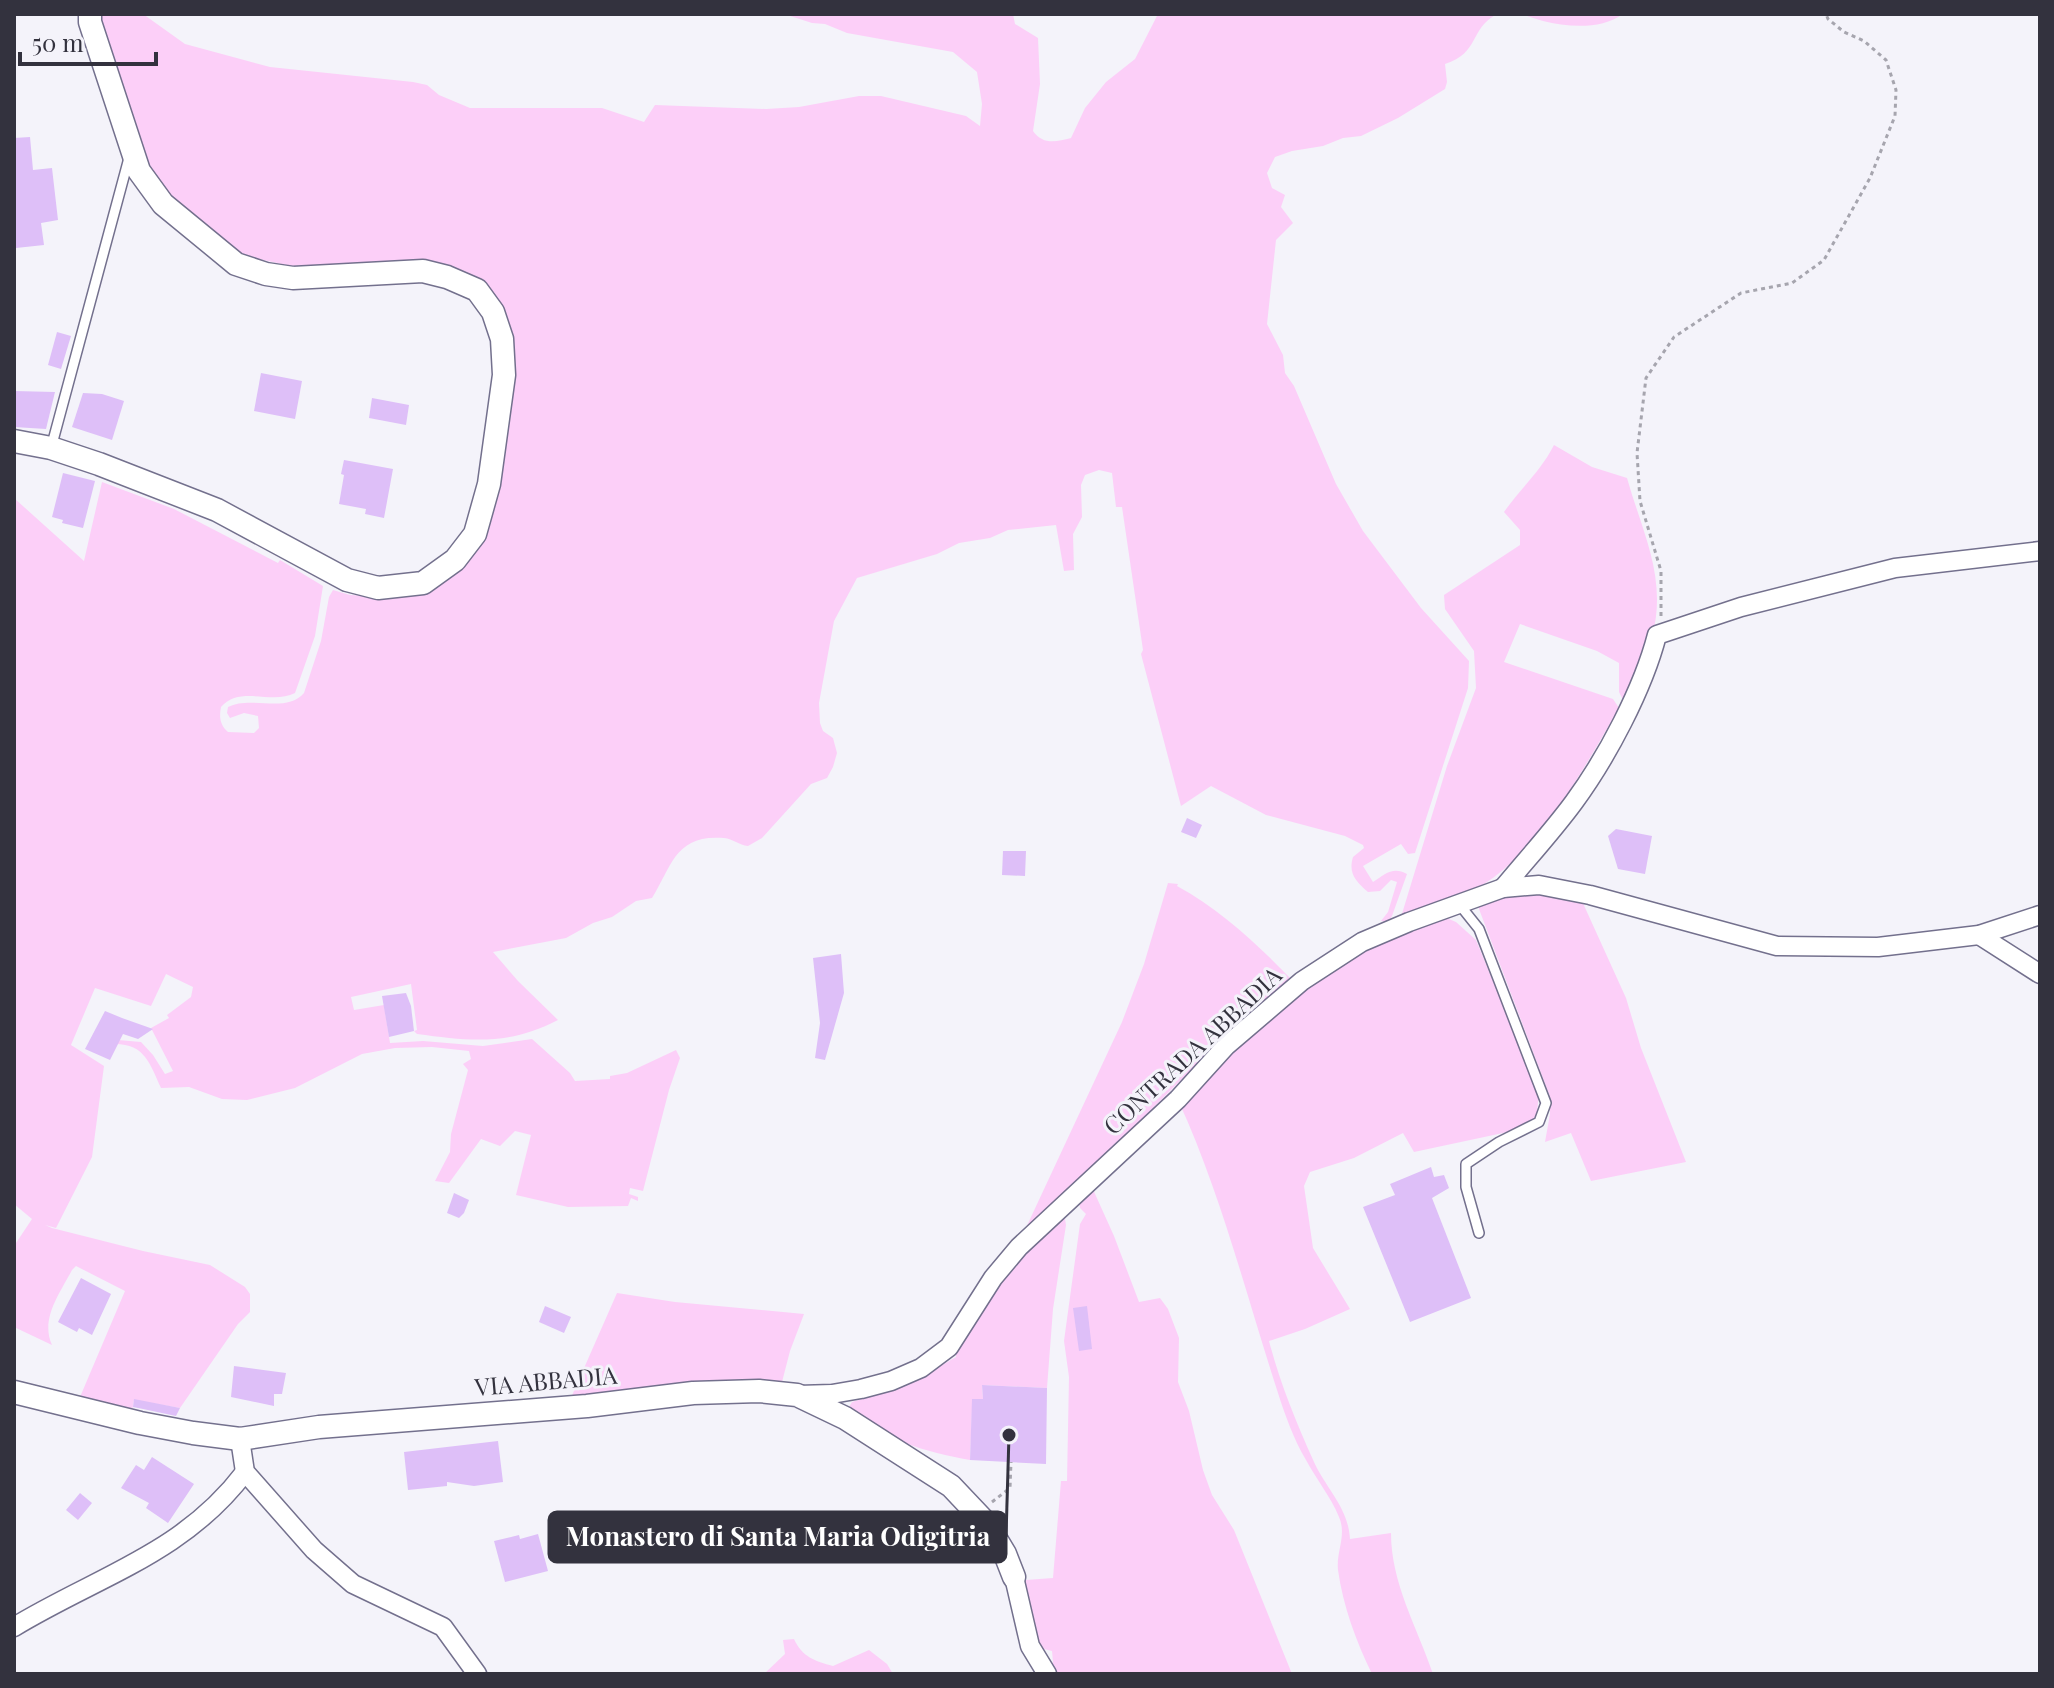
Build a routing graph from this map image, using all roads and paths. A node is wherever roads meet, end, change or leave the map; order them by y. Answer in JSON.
{"nodes":[{"id":1,"x":90,"y":14,"type":"edge"},
{"id":2,"x":1826,"y":14,"type":"edge"},
{"id":3,"x":131,"y":151,"type":"junction"},
{"id":4,"x":14,"y":441,"type":"edge"},
{"id":5,"x":51,"y":448,"type":"junction"},
{"id":6,"x":2040,"y":551,"type":"edge"},
{"id":7,"x":1657,"y":635,"type":"junction"},
{"id":8,"x":1503,"y":888,"type":"junction"},
{"id":9,"x":1459,"y":904,"type":"junction"},
{"id":10,"x":2040,"y":915,"type":"edge"},
{"id":11,"x":1979,"y":935,"type":"junction"},
{"id":12,"x":2040,"y":974,"type":"edge"},
{"id":13,"x":1479,"y":1233,"type":"dead end"},
{"id":14,"x":14,"y":1392,"type":"edge"},
{"id":15,"x":797,"y":1395,"type":"junction"},
{"id":16,"x":240,"y":1439,"type":"junction"},
{"id":17,"x":1011,"y":1462,"type":"dead end"},
{"id":18,"x":245,"y":1472,"type":"junction"},
{"id":19,"x":976,"y":1510,"type":"junction"},
{"id":20,"x":1014,"y":1577,"type":"joint"},
{"id":21,"x":14,"y":1627,"type":"edge"},
{"id":22,"x":477,"y":1674,"type":"edge"},
{"id":23,"x":1047,"y":1674,"type":"edge"}],
"edges":[{"from":1,"to":3,"type":"street"},
{"from":2,"to":7,"type":"path"},
{"from":3,"to":5,"type":"lane"},
{"from":3,"to":5,"type":"street"},
{"from":4,"to":5,"type":"street"},
{"from":6,"to":7,"type":"street"},
{"from":7,"to":8,"type":"street"},
{"from":8,"to":9,"type":"street","name":"CONTRADA ABBADIA"},
{"from":8,"to":11,"type":"street","name":"CONTRADA ABBADIA"},
{"from":9,"to":13,"type":"lane"},
{"from":9,"to":15,"type":"street","name":"CONTRADA ABBADIA"},
{"from":10,"to":11,"type":"street","name":"CONTRADA ABBADIA"},
{"from":11,"to":12,"type":"street"},
{"from":14,"to":16,"type":"street","name":"VIA ABBADIA"},
{"from":15,"to":16,"type":"street","name":"VIA ABBADIA"},
{"from":15,"to":19,"type":"street","name":"VIA ABBADIA"},
{"from":16,"to":18,"type":"street"},
{"from":17,"to":19,"type":"path"},
{"from":18,"to":21,"type":"street"},
{"from":18,"to":22,"type":"street"},
{"from":19,"to":20,"type":"street","name":"VIA ABBADIA"},
{"from":20,"to":23,"type":"street"}]}
